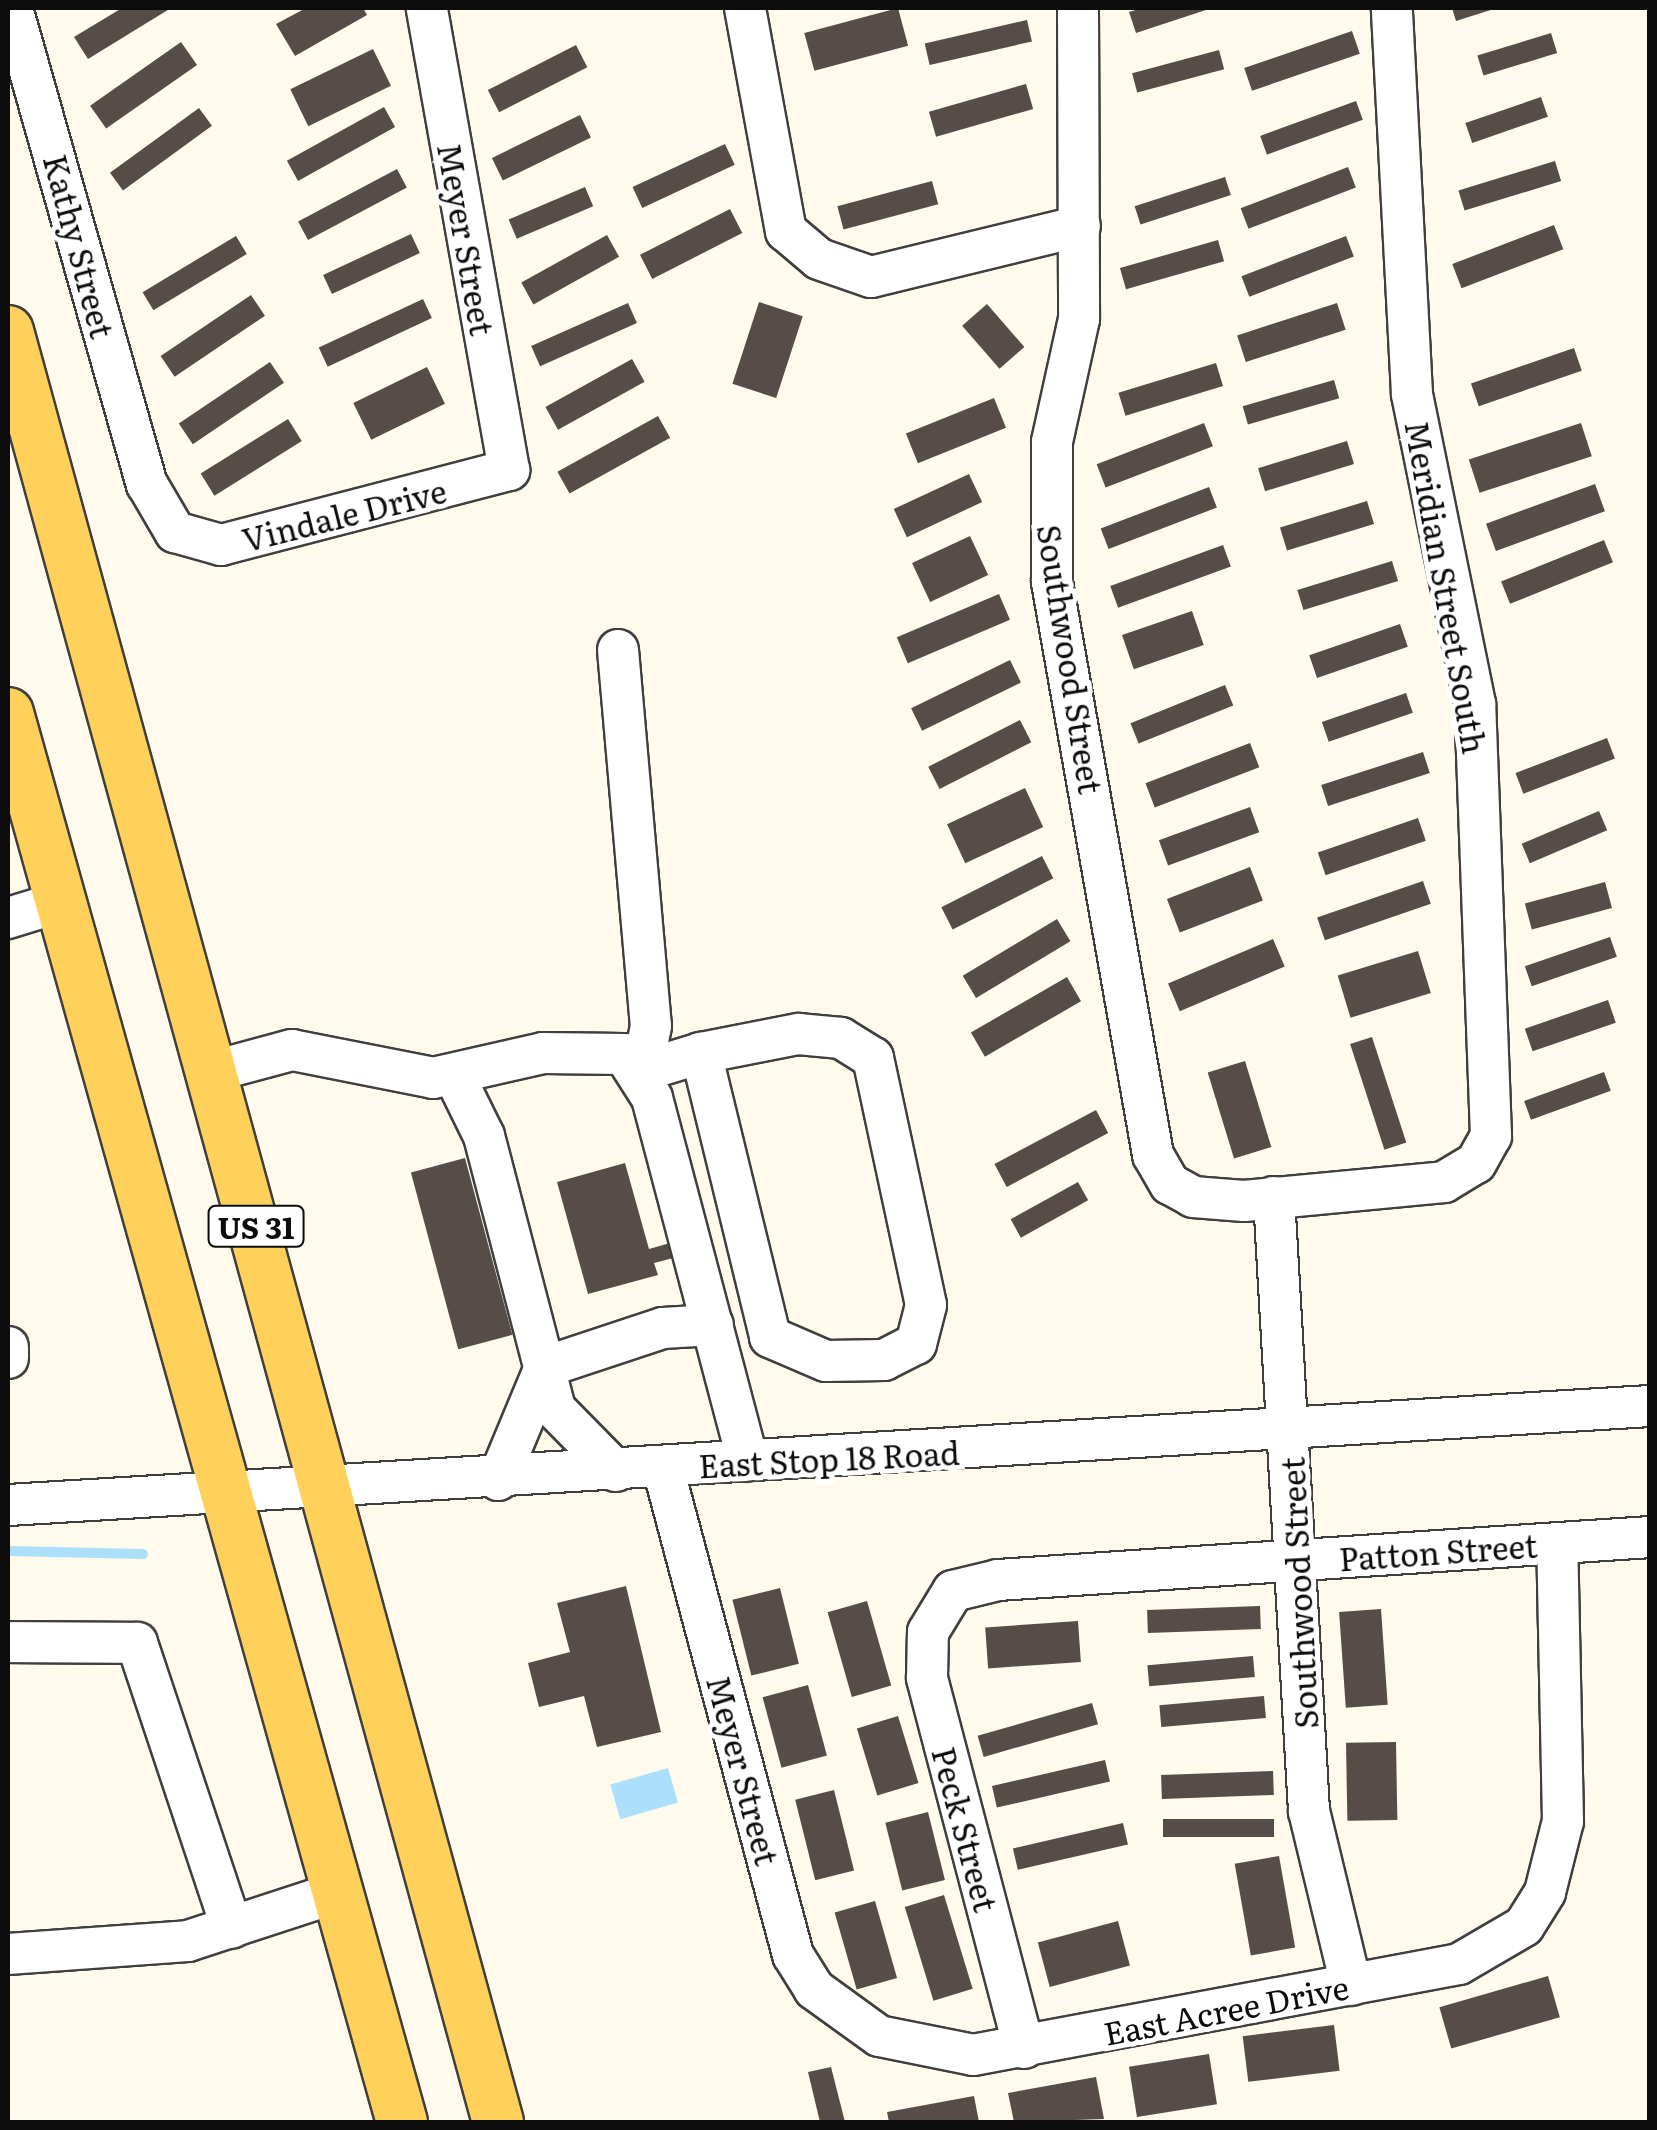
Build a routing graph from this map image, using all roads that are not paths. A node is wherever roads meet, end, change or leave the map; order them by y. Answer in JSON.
{"nodes":[{"id":1,"x":12,"y":8,"type":"edge"},
{"id":2,"x":427,"y":8,"type":"edge"},
{"id":3,"x":745,"y":8,"type":"edge"},
{"id":4,"x":1078,"y":8,"type":"edge"},
{"id":5,"x":1392,"y":8,"type":"edge"},
{"id":6,"x":1080,"y":226,"type":"junction"},
{"id":7,"x":8,"y":331,"type":"edge"},
{"id":8,"x":508,"y":470,"type":"joint"},
{"id":9,"x":147,"y":484,"type":"joint"},
{"id":10,"x":618,"y":650,"type":"dead end"},
{"id":11,"x":8,"y":713,"type":"edge"},
{"id":12,"x":60,"y":902,"type":"junction"},
{"id":13,"x":8,"y":918,"type":"edge"},
{"id":14,"x":701,"y":1053,"type":"junction"},
{"id":15,"x":642,"y":1070,"type":"junction"},
{"id":16,"x":214,"y":1071,"type":"junction"},
{"id":17,"x":454,"y":1075,"type":"junction"},
{"id":18,"x":1274,"y":1197,"type":"junction"},
{"id":19,"x":713,"y":1325,"type":"junction"},
{"id":20,"x":8,"y":1347,"type":"edge"},
{"id":21,"x":8,"y":1358,"type":"edge"},
{"id":22,"x":545,"y":1367,"type":"junction"},
{"id":23,"x":1650,"y":1406,"type":"edge"},
{"id":24,"x":1290,"y":1428,"type":"junction"},
{"id":25,"x":748,"y":1461,"type":"junction"},
{"id":26,"x":663,"y":1468,"type":"junction"},
{"id":27,"x":616,"y":1471,"type":"junction"},
{"id":28,"x":498,"y":1480,"type":"junction"},
{"id":29,"x":328,"y":1491,"type":"junction"},
{"id":30,"x":228,"y":1495,"type":"junction"},
{"id":31,"x":8,"y":1505,"type":"edge"},
{"id":32,"x":1650,"y":1537,"type":"edge"},
{"id":33,"x":1558,"y":1543,"type":"junction"},
{"id":34,"x":1296,"y":1560,"type":"junction"},
{"id":35,"x":937,"y":1609,"type":"joint"},
{"id":36,"x":8,"y":1642,"type":"edge"},
{"id":37,"x":338,"y":1892,"type":"junction"},
{"id":38,"x":232,"y":1928,"type":"junction"},
{"id":39,"x":8,"y":1954,"type":"edge"},
{"id":40,"x":1352,"y":1985,"type":"junction"},
{"id":41,"x":879,"y":2036,"type":"joint"},
{"id":42,"x":1024,"y":2048,"type":"junction"},
{"id":43,"x":402,"y":2122,"type":"edge"},
{"id":44,"x":498,"y":2122,"type":"edge"}],
"edges":[{"from":1,"to":9,"type":"street","name":"Kathy Street"},
{"from":2,"to":8,"type":"street","name":"Meyer Street"},
{"from":3,"to":6,"type":"street"},
{"from":4,"to":6,"type":"street","name":"Southwood Street"},
{"from":5,"to":18,"type":"street","name":"Meridian Street South"},
{"from":6,"to":18,"type":"street","name":"Southwood Street"},
{"from":7,"to":16,"type":"main road","number":"US 31"},
{"from":8,"to":9,"type":"street","name":"Vindale Drive"},
{"from":10,"to":15,"type":"street"},
{"from":11,"to":12,"type":"main road","number":"US 31"},
{"from":12,"to":13,"type":"street"},
{"from":12,"to":30,"type":"main road","number":"US 31"},
{"from":14,"to":14,"type":"street"},
{"from":14,"to":15,"type":"street"},
{"from":15,"to":17,"type":"street"},
{"from":15,"to":19,"type":"street"},
{"from":16,"to":17,"type":"street"},
{"from":16,"to":29,"type":"main road","number":"US 31"},
{"from":17,"to":22,"type":"street"},
{"from":18,"to":24,"type":"street","name":"Southwood Street"},
{"from":19,"to":22,"type":"street"},
{"from":19,"to":25,"type":"street"},
{"from":20,"to":21,"type":"street"},
{"from":22,"to":27,"type":"street"},
{"from":22,"to":28,"type":"street"},
{"from":23,"to":24,"type":"street","name":"East Stop 18 Road"},
{"from":24,"to":25,"type":"street","name":"East Stop 18 Road"},
{"from":24,"to":34,"type":"street","name":"Southwood Street"},
{"from":25,"to":26,"type":"street","name":"East Stop 18 Road"},
{"from":26,"to":27,"type":"street","name":"East Stop 18 Road"},
{"from":26,"to":41,"type":"street","name":"Meyer Street"},
{"from":27,"to":28,"type":"street","name":"East Stop 18 Road"},
{"from":28,"to":29,"type":"street","name":"East Stop 18 Road"},
{"from":29,"to":30,"type":"street","name":"East Stop 18 Road"},
{"from":29,"to":44,"type":"main road","number":"US 31"},
{"from":30,"to":31,"type":"street","name":"East Stop 18 Road"},
{"from":30,"to":37,"type":"main road","number":"US 31"},
{"from":32,"to":33,"type":"street","name":"Patton Street"},
{"from":33,"to":34,"type":"street","name":"Patton Street"},
{"from":33,"to":40,"type":"street","name":"East Acree Drive"},
{"from":34,"to":35,"type":"street","name":"Patton Street"},
{"from":34,"to":40,"type":"street","name":"Southwood Street"},
{"from":35,"to":42,"type":"street","name":"Peck Street"},
{"from":36,"to":38,"type":"street"},
{"from":37,"to":38,"type":"street"},
{"from":37,"to":43,"type":"main road","number":"US 31"},
{"from":38,"to":39,"type":"street"},
{"from":40,"to":42,"type":"street","name":"East Acree Drive"},
{"from":41,"to":42,"type":"street","name":"East Acree Drive"}]}
